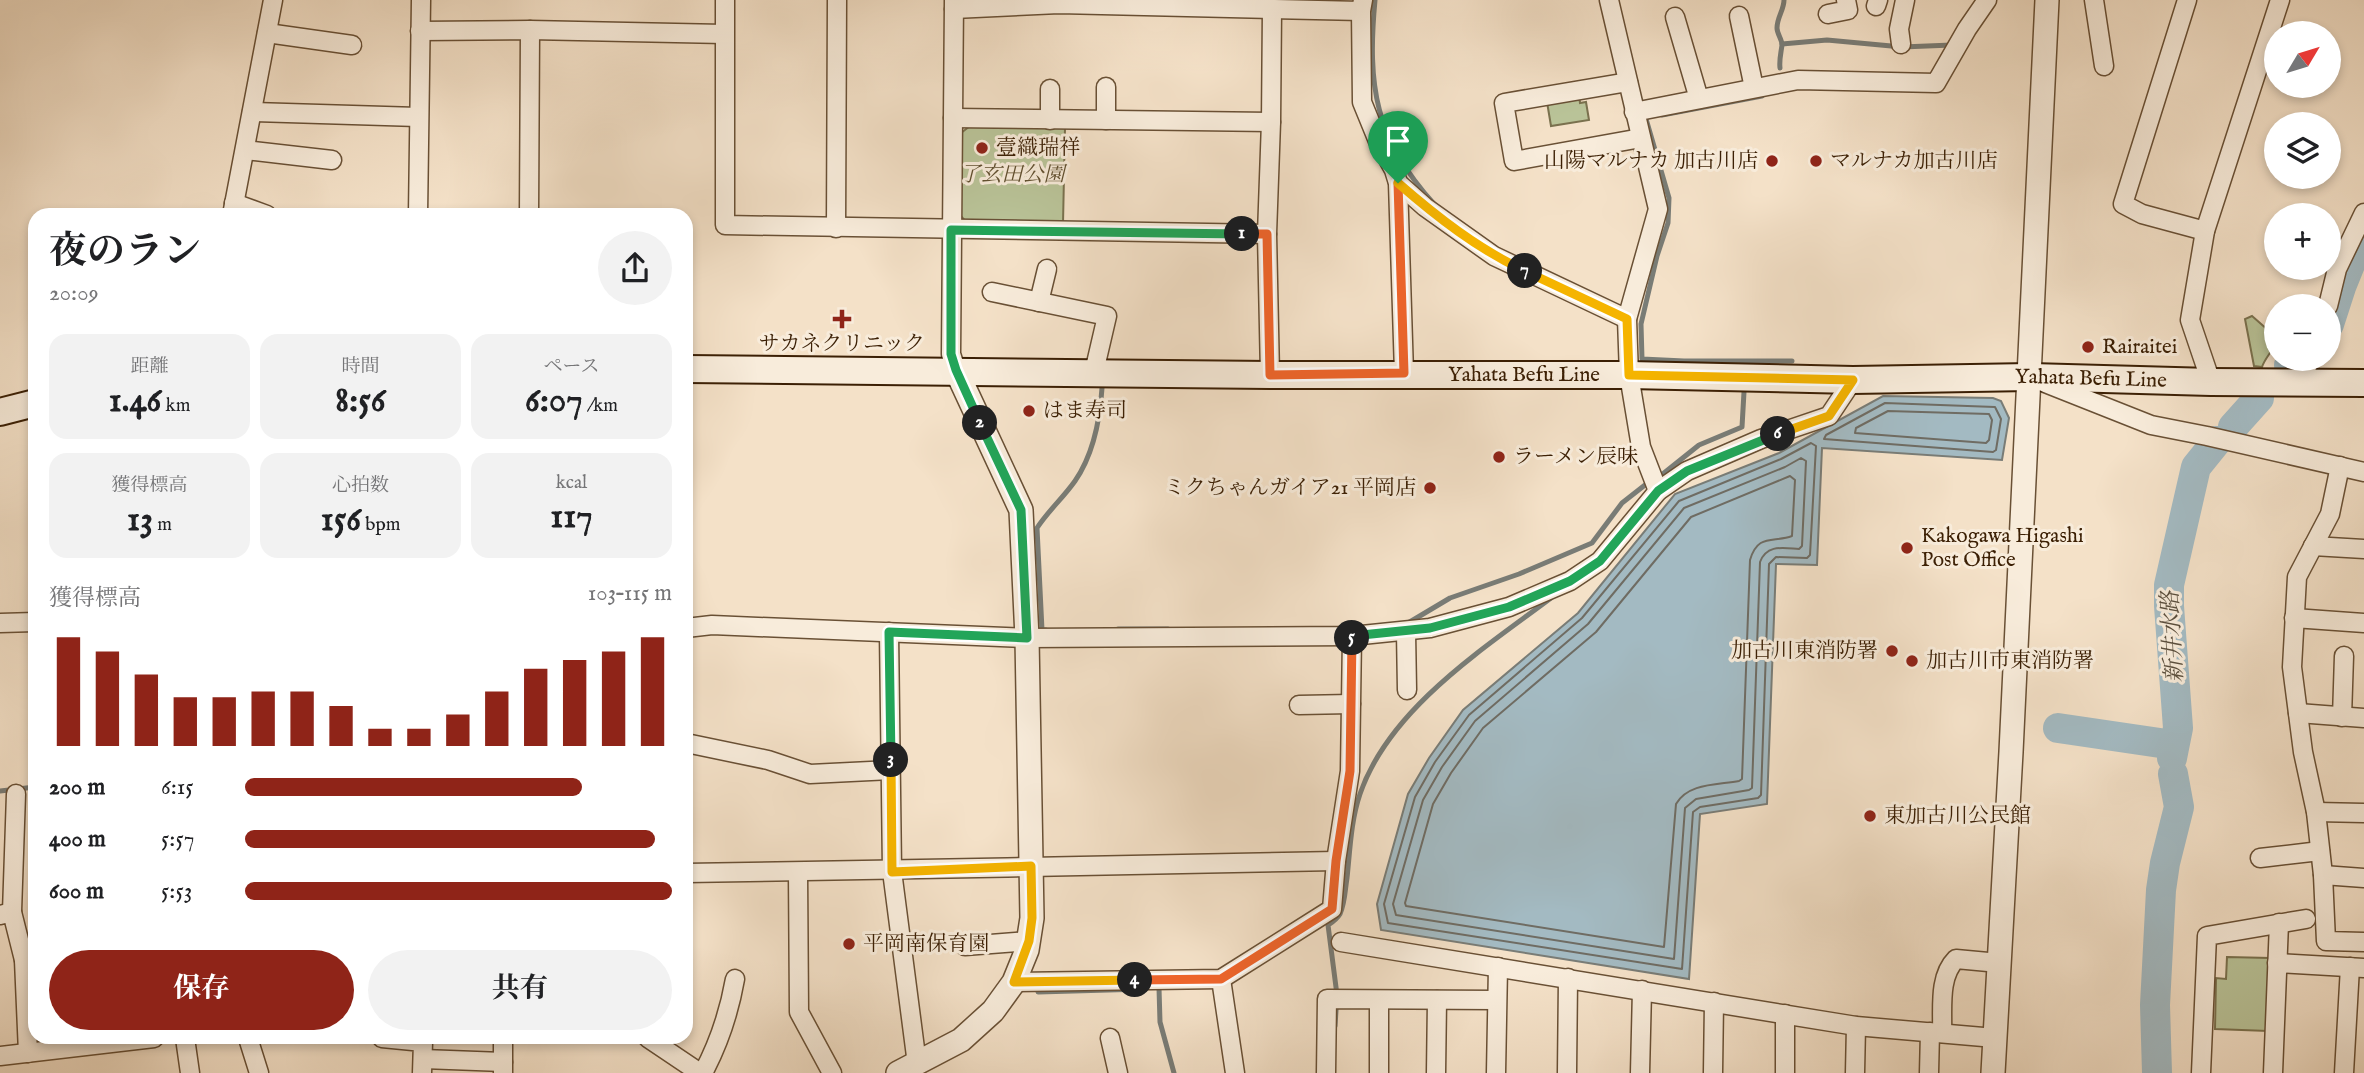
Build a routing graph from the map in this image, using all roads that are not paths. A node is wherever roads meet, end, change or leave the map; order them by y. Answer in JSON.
{"nodes":[{"id":1,"x":273,"y":0,"type":"edge"},
{"id":2,"x":421,"y":0,"type":"edge"},
{"id":3,"x":724,"y":0,"type":"edge"},
{"id":4,"x":837,"y":0,"type":"edge"},
{"id":5,"x":1609,"y":0,"type":"edge"},
{"id":6,"x":1846,"y":0,"type":"edge"},
{"id":7,"x":1905,"y":0,"type":"edge"},
{"id":8,"x":1987,"y":0,"type":"edge"},
{"id":9,"x":2047,"y":0,"type":"edge"},
{"id":10,"x":2094,"y":0,"type":"edge"},
{"id":11,"x":2188,"y":0,"type":"edge"},
{"id":12,"x":2280,"y":0,"type":"edge"},
{"id":13,"x":1059,"y":2,"type":"edge"},
{"id":14,"x":954,"y":4,"type":"edge"},
{"id":15,"x":1362,"y":5,"type":"edge"},
{"id":16,"x":1272,"y":9,"type":"junction"},
{"id":17,"x":1828,"y":14,"type":"dead end"},
{"id":18,"x":1738,"y":16,"type":"dead end"},
{"id":19,"x":1675,"y":17,"type":"dead end"},
{"id":20,"x":530,"y":30,"type":"junction"},
{"id":21,"x":420,"y":31,"type":"junction"},
{"id":22,"x":267,"y":33,"type":"junction"},
{"id":23,"x":724,"y":34,"type":"junction"},
{"id":24,"x":1901,"y":44,"type":"dead end"},
{"id":25,"x":352,"y":45,"type":"dead end"},
{"id":26,"x":2108,"y":55,"type":"dead end"},
{"id":27,"x":1628,"y":82,"type":"junction"},
{"id":28,"x":1106,"y":86,"type":"dead end"},
{"id":29,"x":1754,"y":88,"type":"junction"},
{"id":30,"x":1050,"y":89,"type":"dead end"},
{"id":31,"x":1699,"y":99,"type":"junction"},
{"id":32,"x":1634,"y":112,"type":"junction"},
{"id":33,"x":252,"y":113,"type":"junction"},
{"id":34,"x":418,"y":117,"type":"junction"},
{"id":35,"x":953,"y":118,"type":"junction"},
{"id":36,"x":1050,"y":120,"type":"junction"},
{"id":37,"x":1106,"y":120,"type":"junction"},
{"id":38,"x":1271,"y":122,"type":"junction"},
{"id":39,"x":1641,"y":138,"type":"junction"},
{"id":40,"x":245,"y":150,"type":"junction"},
{"id":41,"x":332,"y":160,"type":"dead end"},
{"id":42,"x":1398,"y":183,"type":"junction"},
{"id":43,"x":233,"y":208,"type":"edge"},
{"id":44,"x":418,"y":208,"type":"edge"},
{"id":45,"x":529,"y":208,"type":"edge"},
{"id":46,"x":2364,"y":213,"type":"edge"},
{"id":47,"x":836,"y":229,"type":"junction"},
{"id":48,"x":951,"y":230,"type":"junction"},
{"id":49,"x":2205,"y":231,"type":"junction"},
{"id":50,"x":1267,"y":234,"type":"junction"},
{"id":51,"x":1047,"y":268,"type":"dead end"},
{"id":52,"x":992,"y":292,"type":"dead end"},
{"id":53,"x":2331,"y":294,"type":"edge"},
{"id":54,"x":1039,"y":302,"type":"junction"},
{"id":55,"x":1627,"y":319,"type":"junction"},
{"id":56,"x":693,"y":369,"type":"edge"},
{"id":57,"x":956,"y":370,"type":"junction"},
{"id":58,"x":2298,"y":371,"type":"edge"},
{"id":59,"x":2310,"y":371,"type":"edge"},
{"id":60,"x":1094,"y":372,"type":"junction"},
{"id":61,"x":1404,"y":373,"type":"junction"},
{"id":62,"x":1270,"y":375,"type":"junction"},
{"id":63,"x":1629,"y":375,"type":"junction"},
{"id":64,"x":2030,"y":377,"type":"junction"},
{"id":65,"x":1853,"y":380,"type":"junction"},
{"id":66,"x":2211,"y":382,"type":"junction"},
{"id":67,"x":2364,"y":383,"type":"edge"},
{"id":68,"x":28,"y":405,"type":"edge"},
{"id":69,"x":0,"y":412,"type":"edge"},
{"id":70,"x":2340,"y":466,"type":"junction"},
{"id":71,"x":2364,"y":472,"type":"edge"},
{"id":72,"x":1658,"y":491,"type":"junction"},
{"id":73,"x":2313,"y":546,"type":"junction"},
{"id":74,"x":2364,"y":549,"type":"edge"},
{"id":75,"x":2294,"y":618,"type":"junction"},
{"id":76,"x":28,"y":622,"type":"edge"},
{"id":77,"x":0,"y":623,"type":"edge"},
{"id":78,"x":2364,"y":623,"type":"edge"},
{"id":79,"x":693,"y":627,"type":"edge"},
{"id":80,"x":889,"y":632,"type":"junction"},
{"id":81,"x":1406,"y":632,"type":"junction"},
{"id":82,"x":1352,"y":636,"type":"junction"},
{"id":83,"x":1027,"y":638,"type":"junction"},
{"id":84,"x":2344,"y":656,"type":"dead end"},
{"id":85,"x":1407,"y":690,"type":"dead end"},
{"id":86,"x":1351,"y":704,"type":"junction"},
{"id":87,"x":1299,"y":705,"type":"dead end"},
{"id":88,"x":2298,"y":713,"type":"junction"},
{"id":89,"x":2342,"y":717,"type":"junction"},
{"id":90,"x":2364,"y":718,"type":"edge"},
{"id":91,"x":693,"y":744,"type":"edge"},
{"id":92,"x":891,"y":770,"type":"junction"},
{"id":93,"x":16,"y":794,"type":"dead end"},
{"id":94,"x":2316,"y":812,"type":"junction"},
{"id":95,"x":2364,"y":813,"type":"edge"},
{"id":96,"x":2320,"y":851,"type":"junction"},
{"id":97,"x":2260,"y":858,"type":"dead end"},
{"id":98,"x":1336,"y":861,"type":"junction"},
{"id":99,"x":1031,"y":866,"type":"junction"},
{"id":100,"x":798,"y":872,"type":"junction"},
{"id":101,"x":892,"y":872,"type":"junction"},
{"id":102,"x":693,"y":873,"type":"edge"},
{"id":103,"x":2323,"y":876,"type":"junction"},
{"id":104,"x":2364,"y":877,"type":"edge"},
{"id":105,"x":6,"y":913,"type":"edge"},
{"id":106,"x":2306,"y":919,"type":"dead end"},
{"id":107,"x":2279,"y":923,"type":"junction"},
{"id":108,"x":1029,"y":941,"type":"junction"},
{"id":109,"x":2364,"y":942,"type":"edge"},
{"id":110,"x":1341,"y":943,"type":"dead end"},
{"id":111,"x":965,"y":946,"type":"dead end"},
{"id":112,"x":28,"y":957,"type":"edge"},
{"id":113,"x":1999,"y":963,"type":"junction"},
{"id":114,"x":2277,"y":963,"type":"junction"},
{"id":115,"x":1497,"y":967,"type":"junction"},
{"id":116,"x":2357,"y":968,"type":"edge"},
{"id":117,"x":1568,"y":978,"type":"junction"},
{"id":118,"x":736,"y":979,"type":"dead end"},
{"id":119,"x":1221,"y":979,"type":"junction"},
{"id":120,"x":1014,"y":982,"type":"junction"},
{"id":121,"x":1642,"y":990,"type":"junction"},
{"id":122,"x":1379,"y":999,"type":"junction"},
{"id":123,"x":1437,"y":1000,"type":"junction"},
{"id":124,"x":1496,"y":1000,"type":"junction"},
{"id":125,"x":1714,"y":1002,"type":"junction"},
{"id":126,"x":1786,"y":1014,"type":"junction"},
{"id":127,"x":1856,"y":1027,"type":"junction"},
{"id":128,"x":1936,"y":1033,"type":"junction"},
{"id":129,"x":1110,"y":1038,"type":"dead end"},
{"id":130,"x":1995,"y":1038,"type":"junction"},
{"id":131,"x":28,"y":1044,"type":"edge"},
{"id":132,"x":104,"y":1044,"type":"edge"},
{"id":133,"x":186,"y":1044,"type":"edge"},
{"id":134,"x":250,"y":1044,"type":"edge"},
{"id":135,"x":423,"y":1044,"type":"edge"},
{"id":136,"x":503,"y":1044,"type":"edge"},
{"id":137,"x":657,"y":1044,"type":"edge"},
{"id":138,"x":28,"y":1053,"type":"junction"},
{"id":139,"x":0,"y":1056,"type":"edge"},
{"id":140,"x":422,"y":1066,"type":"edge"},
{"id":141,"x":503,"y":1068,"type":"edge"},
{"id":142,"x":908,"y":1068,"type":"edge"},
{"id":143,"x":190,"y":1073,"type":"edge"},
{"id":144,"x":259,"y":1073,"type":"edge"},
{"id":145,"x":701,"y":1073,"type":"edge"},
{"id":146,"x":832,"y":1073,"type":"edge"},
{"id":147,"x":1118,"y":1073,"type":"edge"},
{"id":148,"x":1235,"y":1073,"type":"edge"},
{"id":149,"x":1326,"y":1073,"type":"edge"},
{"id":150,"x":1379,"y":1073,"type":"edge"},
{"id":151,"x":1436,"y":1073,"type":"edge"},
{"id":152,"x":1496,"y":1073,"type":"edge"},
{"id":153,"x":1567,"y":1073,"type":"edge"},
{"id":154,"x":1640,"y":1073,"type":"edge"},
{"id":155,"x":1713,"y":1073,"type":"edge"},
{"id":156,"x":1785,"y":1073,"type":"edge"},
{"id":157,"x":1855,"y":1073,"type":"edge"},
{"id":158,"x":1929,"y":1073,"type":"edge"},
{"id":159,"x":1993,"y":1073,"type":"edge"},
{"id":160,"x":2201,"y":1073,"type":"edge"},
{"id":161,"x":2273,"y":1073,"type":"edge"},
{"id":162,"x":2344,"y":1073,"type":"edge"}],
"edges":[{"from":1,"to":22,"type":"street"},
{"from":2,"to":21,"type":"street"},
{"from":3,"to":23,"type":"street"},
{"from":4,"to":47,"type":"street"},
{"from":5,"to":27,"type":"street"},
{"from":6,"to":17,"type":"street"},
{"from":7,"to":24,"type":"street"},
{"from":8,"to":29,"type":"street"},
{"from":9,"to":64,"type":"street"},
{"from":10,"to":26,"type":"street"},
{"from":11,"to":49,"type":"street"},
{"from":12,"to":49,"type":"street"},
{"from":13,"to":14,"type":"street"},
{"from":13,"to":16,"type":"street"},
{"from":14,"to":35,"type":"street"},
{"from":15,"to":16,"type":"street"},
{"from":15,"to":42,"type":"street"},
{"from":16,"to":38,"type":"street"},
{"from":18,"to":29,"type":"street"},
{"from":19,"to":31,"type":"street"},
{"from":20,"to":21,"type":"street"},
{"from":20,"to":23,"type":"street"},
{"from":20,"to":45,"type":"street"},
{"from":21,"to":34,"type":"street"},
{"from":22,"to":25,"type":"street"},
{"from":22,"to":33,"type":"street"},
{"from":23,"to":47,"type":"street"},
{"from":27,"to":32,"type":"street"},
{"from":27,"to":39,"type":"street"},
{"from":28,"to":37,"type":"street"},
{"from":29,"to":31,"type":"street"},
{"from":30,"to":36,"type":"street"},
{"from":31,"to":32,"type":"street"},
{"from":32,"to":39,"type":"street"},
{"from":33,"to":34,"type":"street"},
{"from":33,"to":40,"type":"street"},
{"from":34,"to":44,"type":"street"},
{"from":35,"to":36,"type":"street"},
{"from":35,"to":48,"type":"street"},
{"from":36,"to":37,"type":"street"},
{"from":37,"to":38,"type":"street"},
{"from":38,"to":50,"type":"street"},
{"from":39,"to":55,"type":"street"},
{"from":40,"to":41,"type":"street"},
{"from":40,"to":43,"type":"street"},
{"from":42,"to":55,"type":"street"},
{"from":42,"to":61,"type":"street"},
{"from":46,"to":53,"type":"street"},
{"from":47,"to":48,"type":"street"},
{"from":48,"to":50,"type":"street"},
{"from":48,"to":57,"type":"street"},
{"from":49,"to":66,"type":"street"},
{"from":50,"to":62,"type":"street"},
{"from":51,"to":54,"type":"street"},
{"from":52,"to":54,"type":"street"},
{"from":54,"to":60,"type":"street"},
{"from":55,"to":63,"type":"street"},
{"from":56,"to":57,"type":"main road","name":"Yahata Befu Line"},
{"from":57,"to":60,"type":"main road","name":"Yahata Befu Line"},
{"from":57,"to":83,"type":"street"},
{"from":58,"to":66,"type":"main road","name":"Yahata Befu Line"},
{"from":59,"to":67,"type":"main road","name":"Yahata Befu Line"},
{"from":60,"to":62,"type":"main road","name":"Yahata Befu Line"},
{"from":61,"to":62,"type":"main road","name":"Yahata Befu Line"},
{"from":61,"to":63,"type":"main road","name":"Yahata Befu Line"},
{"from":63,"to":65,"type":"main road","name":"Yahata Befu Line"},
{"from":63,"to":72,"type":"street"},
{"from":64,"to":65,"type":"main road","name":"Yahata Befu Line"},
{"from":64,"to":66,"type":"main road","name":"Yahata Befu Line"},
{"from":64,"to":70,"type":"street"},
{"from":64,"to":113,"type":"street"},
{"from":65,"to":72,"type":"street"},
{"from":68,"to":69,"type":"main road"},
{"from":70,"to":71,"type":"street"},
{"from":70,"to":73,"type":"street"},
{"from":72,"to":81,"type":"street"},
{"from":73,"to":74,"type":"street"},
{"from":73,"to":75,"type":"street"},
{"from":75,"to":78,"type":"street"},
{"from":75,"to":88,"type":"street"},
{"from":76,"to":77,"type":"street"},
{"from":79,"to":80,"type":"street"},
{"from":80,"to":83,"type":"street"},
{"from":80,"to":92,"type":"street"},
{"from":81,"to":82,"type":"street"},
{"from":81,"to":85,"type":"street"},
{"from":82,"to":83,"type":"street"},
{"from":82,"to":86,"type":"street"},
{"from":83,"to":99,"type":"street"},
{"from":84,"to":89,"type":"street"},
{"from":86,"to":87,"type":"street"},
{"from":86,"to":98,"type":"street"},
{"from":88,"to":89,"type":"street"},
{"from":88,"to":94,"type":"street"},
{"from":89,"to":90,"type":"street"},
{"from":91,"to":92,"type":"street"},
{"from":92,"to":101,"type":"street"},
{"from":93,"to":105,"type":"street"},
{"from":94,"to":95,"type":"street"},
{"from":94,"to":96,"type":"street"},
{"from":96,"to":97,"type":"street"},
{"from":96,"to":103,"type":"street"},
{"from":98,"to":99,"type":"street"},
{"from":98,"to":119,"type":"street"},
{"from":99,"to":101,"type":"street"},
{"from":99,"to":108,"type":"street"},
{"from":100,"to":101,"type":"street"},
{"from":100,"to":102,"type":"street"},
{"from":100,"to":146,"type":"street"},
{"from":101,"to":142,"type":"street"},
{"from":103,"to":104,"type":"street"},
{"from":103,"to":109,"type":"street"},
{"from":105,"to":112,"type":"street"},
{"from":106,"to":107,"type":"street"},
{"from":107,"to":114,"type":"street"},
{"from":107,"to":160,"type":"street"},
{"from":108,"to":111,"type":"street"},
{"from":108,"to":120,"type":"street"},
{"from":110,"to":115,"type":"street"},
{"from":113,"to":128,"type":"street"},
{"from":113,"to":130,"type":"street"},
{"from":114,"to":116,"type":"street"},
{"from":114,"to":161,"type":"street"},
{"from":115,"to":117,"type":"street"},
{"from":115,"to":124,"type":"street"},
{"from":116,"to":162,"type":"street"},
{"from":117,"to":121,"type":"street"},
{"from":117,"to":153,"type":"street"},
{"from":118,"to":145,"type":"street"},
{"from":119,"to":120,"type":"street"},
{"from":119,"to":148,"type":"street"},
{"from":120,"to":142,"type":"street"},
{"from":121,"to":125,"type":"street"},
{"from":121,"to":154,"type":"street"},
{"from":122,"to":123,"type":"street"},
{"from":122,"to":149,"type":"street"},
{"from":122,"to":150,"type":"street"},
{"from":123,"to":124,"type":"street"},
{"from":123,"to":151,"type":"street"},
{"from":124,"to":152,"type":"street"},
{"from":125,"to":126,"type":"street"},
{"from":125,"to":155,"type":"street"},
{"from":126,"to":127,"type":"street"},
{"from":126,"to":156,"type":"street"},
{"from":127,"to":128,"type":"street"},
{"from":127,"to":157,"type":"street"},
{"from":128,"to":130,"type":"street"},
{"from":128,"to":158,"type":"street"},
{"from":129,"to":147,"type":"street"},
{"from":130,"to":159,"type":"street"},
{"from":131,"to":138,"type":"street"},
{"from":132,"to":138,"type":"street"},
{"from":133,"to":143,"type":"street"},
{"from":134,"to":144,"type":"street"},
{"from":135,"to":140,"type":"street"},
{"from":136,"to":141,"type":"street"},
{"from":137,"to":145,"type":"street"},
{"from":138,"to":139,"type":"street"},
{"from":140,"to":141,"type":"street"}]}
